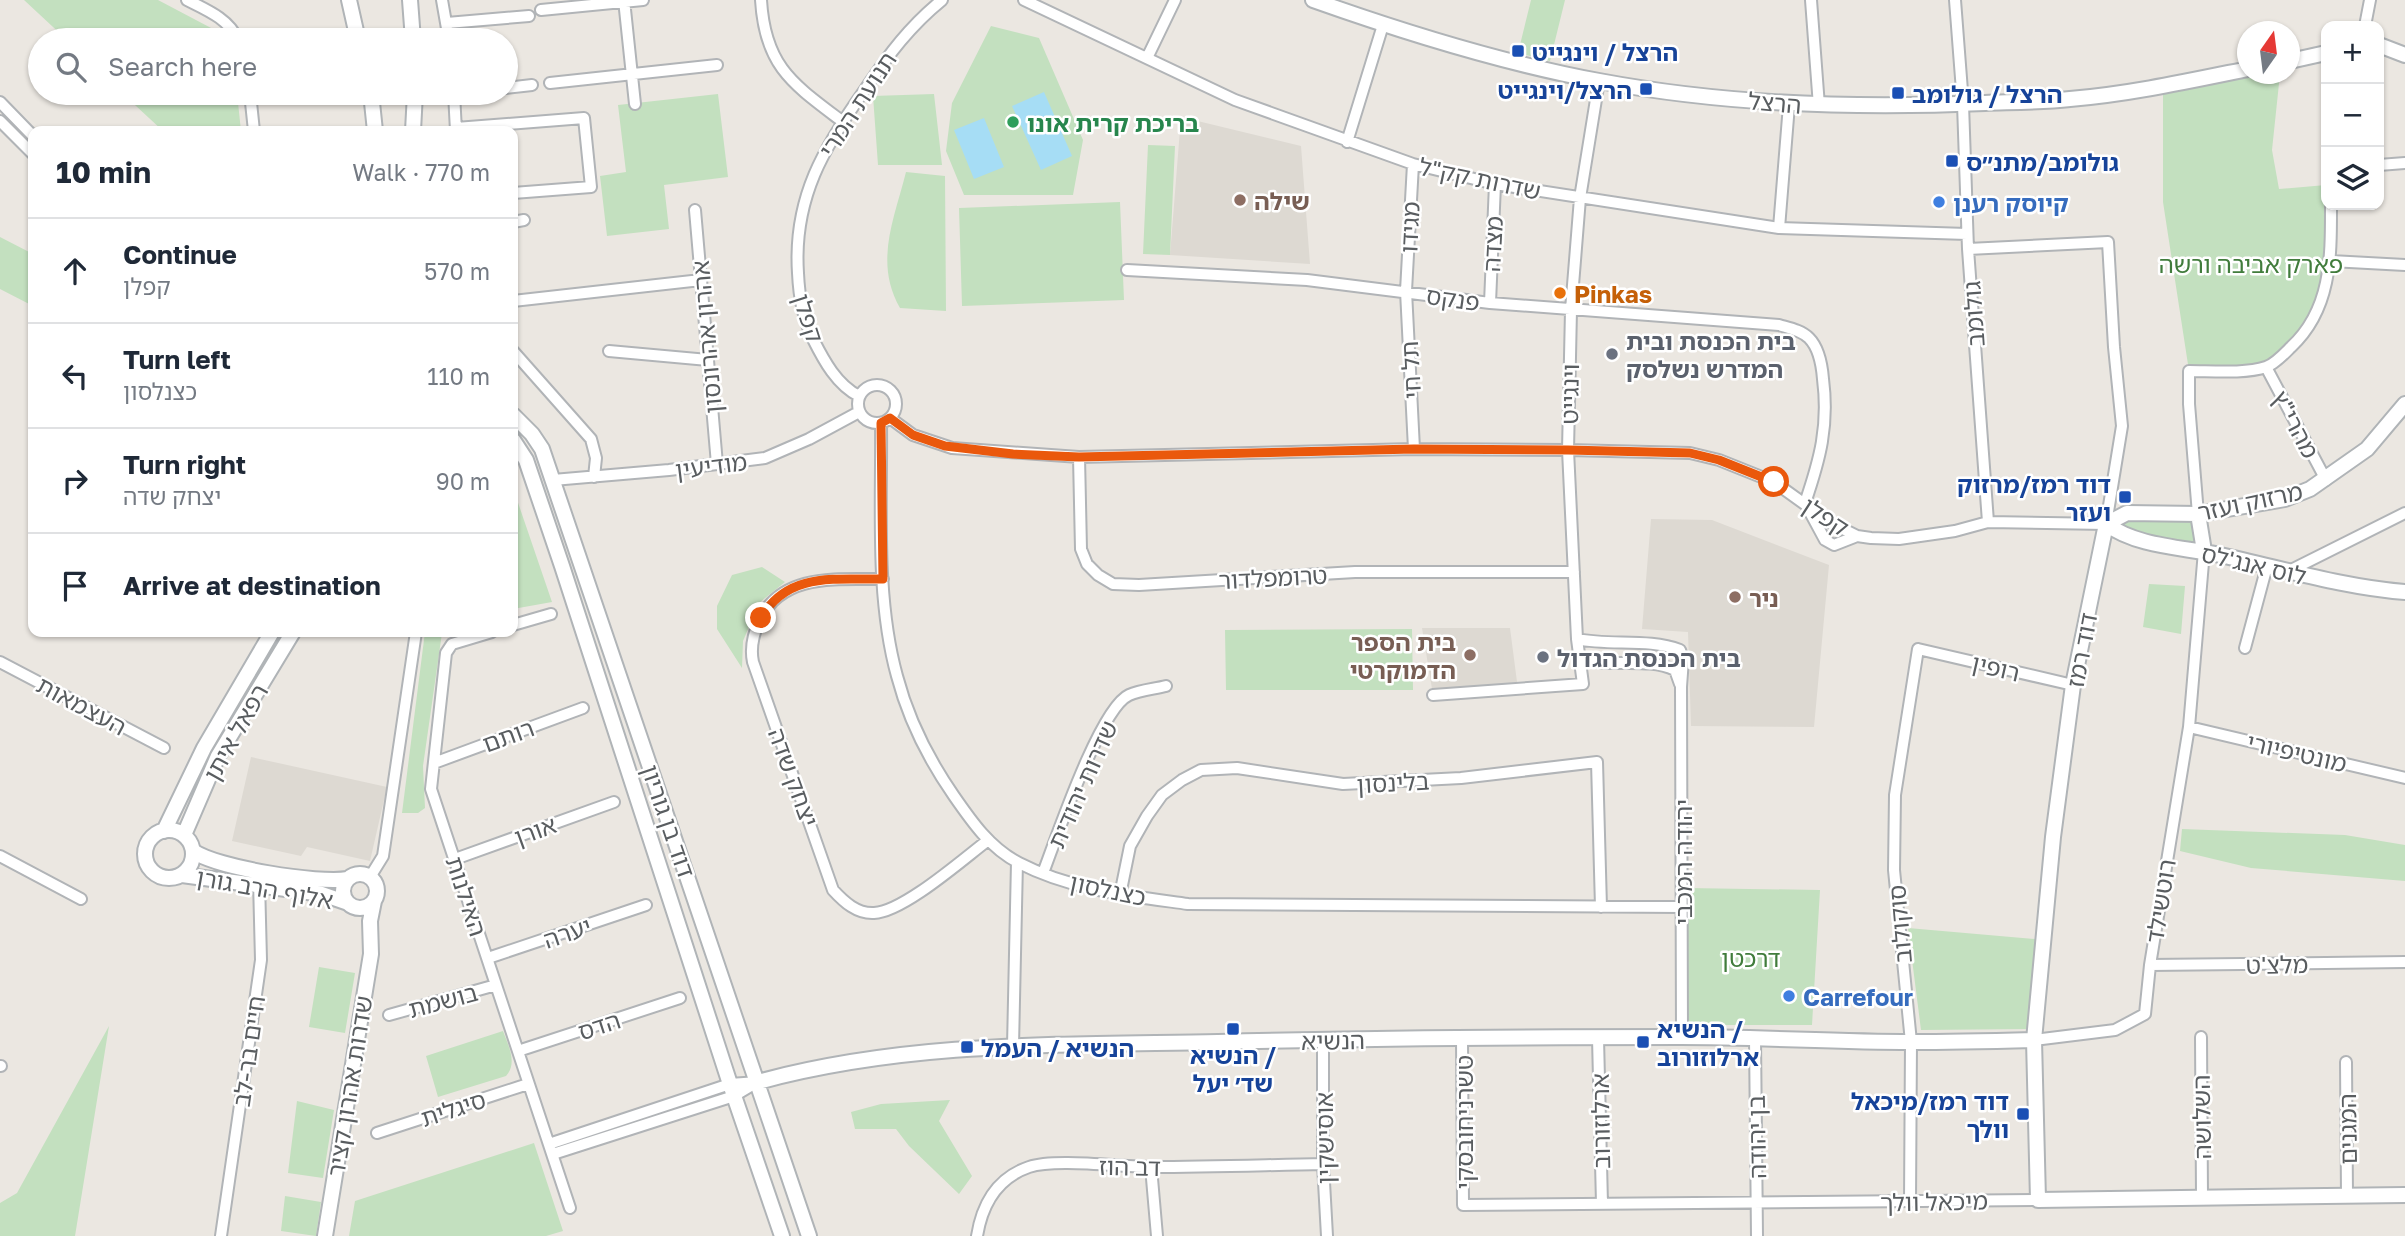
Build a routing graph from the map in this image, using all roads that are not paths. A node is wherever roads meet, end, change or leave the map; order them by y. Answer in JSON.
{"nodes":[{"id":1,"x":187,"y":0,"type":"edge"},
{"id":2,"x":349,"y":0,"type":"edge"},
{"id":3,"x":410,"y":0,"type":"edge"},
{"id":4,"x":442,"y":0,"type":"edge"},
{"id":5,"x":643,"y":0,"type":"edge"},
{"id":6,"x":761,"y":0,"type":"edge"},
{"id":7,"x":942,"y":0,"type":"edge"},
{"id":8,"x":1024,"y":0,"type":"edge"},
{"id":9,"x":1175,"y":0,"type":"edge"},
{"id":10,"x":1313,"y":0,"type":"edge"},
{"id":11,"x":1811,"y":0,"type":"edge"},
{"id":12,"x":1955,"y":0,"type":"edge"},
{"id":13,"x":2370,"y":0,"type":"edge"},
{"id":14,"x":624,"y":1,"type":"edge"},
{"id":15,"x":541,"y":10,"type":"dead end"},
{"id":16,"x":529,"y":16,"type":"dead end"},
{"id":17,"x":2366,"y":21,"type":"edge"},
{"id":18,"x":447,"y":23,"type":"junction"},
{"id":19,"x":1383,"y":25,"type":"junction"},
{"id":20,"x":230,"y":28,"type":"edge"},
{"id":21,"x":355,"y":28,"type":"edge"},
{"id":22,"x":412,"y":28,"type":"edge"},
{"id":23,"x":448,"y":28,"type":"edge"},
{"id":24,"x":2384,"y":48,"type":"edge"},
{"id":25,"x":2321,"y":54,"type":"edge"},
{"id":26,"x":2405,"y":55,"type":"edge"},
{"id":27,"x":1146,"y":58,"type":"junction"},
{"id":28,"x":2300,"y":59,"type":"edge"},
{"id":29,"x":717,"y":65,"type":"dead end"},
{"id":30,"x":2237,"y":71,"type":"edge"},
{"id":31,"x":632,"y":73,"type":"junction"},
{"id":32,"x":1599,"y":81,"type":"junction"},
{"id":33,"x":550,"y":83,"type":"dead end"},
{"id":34,"x":532,"y":85,"type":"dead end"},
{"id":35,"x":518,"y":87,"type":"edge"},
{"id":36,"x":0,"y":102,"type":"edge"},
{"id":37,"x":635,"y":104,"type":"dead end"},
{"id":38,"x":1963,"y":104,"type":"junction"},
{"id":39,"x":251,"y":105,"type":"edge"},
{"id":40,"x":372,"y":105,"type":"edge"},
{"id":41,"x":414,"y":105,"type":"edge"},
{"id":42,"x":455,"y":105,"type":"edge"},
{"id":43,"x":1789,"y":105,"type":"junction"},
{"id":44,"x":1819,"y":106,"type":"junction"},
{"id":45,"x":0,"y":121,"type":"edge"},
{"id":46,"x":843,"y":122,"type":"junction"},
{"id":47,"x":253,"y":126,"type":"edge"},
{"id":48,"x":374,"y":126,"type":"edge"},
{"id":49,"x":413,"y":126,"type":"edge"},
{"id":50,"x":456,"y":126,"type":"edge"},
{"id":51,"x":499,"y":126,"type":"edge"},
{"id":52,"x":28,"y":131,"type":"edge"},
{"id":53,"x":1347,"y":142,"type":"junction"},
{"id":54,"x":28,"y":149,"type":"edge"},
{"id":55,"x":2405,"y":163,"type":"edge"},
{"id":56,"x":1413,"y":164,"type":"junction"},
{"id":57,"x":2384,"y":165,"type":"edge"},
{"id":58,"x":1495,"y":184,"type":"junction"},
{"id":59,"x":518,"y":193,"type":"edge"},
{"id":60,"x":1580,"y":198,"type":"junction"},
{"id":61,"x":695,"y":210,"type":"dead end"},
{"id":62,"x":2331,"y":210,"type":"edge"},
{"id":63,"x":799,"y":224,"type":"joint"},
{"id":64,"x":1779,"y":228,"type":"junction"},
{"id":65,"x":1967,"y":234,"type":"junction"},
{"id":66,"x":1968,"y":249,"type":"junction"},
{"id":67,"x":2331,"y":261,"type":"junction"},
{"id":68,"x":2405,"y":265,"type":"edge"},
{"id":69,"x":1127,"y":270,"type":"dead end"},
{"id":70,"x":701,"y":280,"type":"junction"},
{"id":71,"x":1406,"y":291,"type":"junction"},
{"id":72,"x":518,"y":301,"type":"edge"},
{"id":73,"x":1490,"y":303,"type":"junction"},
{"id":74,"x":1571,"y":310,"type":"junction"},
{"id":75,"x":609,"y":351,"type":"dead end"},
{"id":76,"x":518,"y":357,"type":"edge"},
{"id":77,"x":708,"y":360,"type":"junction"},
{"id":78,"x":2266,"y":367,"type":"junction"},
{"id":79,"x":859,"y":396,"type":"junction"},
{"id":80,"x":2405,"y":404,"type":"edge"},
{"id":81,"x":859,"y":412,"type":"junction"},
{"id":82,"x":518,"y":420,"type":"edge"},
{"id":83,"x":886,"y":420,"type":"junction"},
{"id":84,"x":518,"y":448,"type":"edge"},
{"id":85,"x":1414,"y":449,"type":"junction"},
{"id":86,"x":1568,"y":450,"type":"junction"},
{"id":87,"x":1079,"y":457,"type":"junction"},
{"id":88,"x":717,"y":464,"type":"junction"},
{"id":89,"x":594,"y":477,"type":"junction"},
{"id":90,"x":553,"y":480,"type":"junction"},
{"id":91,"x":2326,"y":480,"type":"junction"},
{"id":92,"x":1805,"y":503,"type":"junction"},
{"id":93,"x":2405,"y":513,"type":"edge"},
{"id":94,"x":2198,"y":514,"type":"junction"},
{"id":95,"x":1988,"y":523,"type":"junction"},
{"id":96,"x":2106,"y":524,"type":"junction"},
{"id":97,"x":1857,"y":536,"type":"junction"},
{"id":98,"x":2204,"y":551,"type":"junction"},
{"id":99,"x":2267,"y":566,"type":"junction"},
{"id":100,"x":2289,"y":571,"type":"junction"},
{"id":101,"x":1574,"y":572,"type":"junction"},
{"id":102,"x":883,"y":579,"type":"junction"},
{"id":103,"x":2405,"y":592,"type":"edge"},
{"id":104,"x":551,"y":614,"type":"dead end"},
{"id":105,"x":518,"y":624,"type":"edge"},
{"id":106,"x":269,"y":637,"type":"edge"},
{"id":107,"x":290,"y":637,"type":"edge"},
{"id":108,"x":415,"y":637,"type":"edge"},
{"id":109,"x":475,"y":637,"type":"edge"},
{"id":110,"x":1577,"y":639,"type":"junction"},
{"id":111,"x":2245,"y":648,"type":"dead end"},
{"id":112,"x":1919,"y":649,"type":"joint"},
{"id":113,"x":1580,"y":658,"type":"junction"},
{"id":114,"x":0,"y":663,"type":"edge"},
{"id":115,"x":2073,"y":685,"type":"junction"},
{"id":116,"x":1166,"y":686,"type":"dead end"},
{"id":117,"x":1681,"y":687,"type":"junction"},
{"id":118,"x":1433,"y":695,"type":"dead end"},
{"id":119,"x":583,"y":708,"type":"dead end"},
{"id":120,"x":2189,"y":727,"type":"junction"},
{"id":121,"x":164,"y":748,"type":"dead end"},
{"id":122,"x":434,"y":763,"type":"junction"},
{"id":123,"x":2405,"y":778,"type":"edge"},
{"id":124,"x":614,"y":802,"type":"dead end"},
{"id":125,"x":164,"y":831,"type":"junction"},
{"id":126,"x":184,"y":835,"type":"junction"},
{"id":127,"x":987,"y":841,"type":"junction"},
{"id":128,"x":193,"y":851,"type":"junction"},
{"id":129,"x":0,"y":856,"type":"edge"},
{"id":130,"x":455,"y":859,"type":"junction"},
{"id":131,"x":1017,"y":862,"type":"junction"},
{"id":132,"x":250,"y":869,"type":"junction"},
{"id":133,"x":1043,"y":873,"type":"junction"},
{"id":134,"x":182,"y":874,"type":"junction"},
{"id":135,"x":370,"y":877,"type":"junction"},
{"id":136,"x":348,"y":879,"type":"junction"},
{"id":137,"x":260,"y":884,"type":"junction"},
{"id":138,"x":1120,"y":895,"type":"junction"},
{"id":139,"x":81,"y":899,"type":"dead end"},
{"id":140,"x":374,"y":901,"type":"junction"},
{"id":141,"x":350,"y":905,"type":"junction"},
{"id":142,"x":646,"y":905,"type":"dead end"},
{"id":143,"x":1601,"y":906,"type":"junction"},
{"id":144,"x":1682,"y":907,"type":"junction"},
{"id":145,"x":371,"y":936,"type":"junction"},
{"id":146,"x":488,"y":958,"type":"junction"},
{"id":147,"x":2405,"y":962,"type":"edge"},
{"id":148,"x":2150,"y":965,"type":"junction"},
{"id":149,"x":496,"y":985,"type":"junction"},
{"id":150,"x":680,"y":998,"type":"dead end"},
{"id":151,"x":390,"y":1015,"type":"dead end"},
{"id":152,"x":1682,"y":1037,"type":"junction"},
{"id":153,"x":2201,"y":1037,"type":"dead end"},
{"id":154,"x":1462,"y":1038,"type":"junction"},
{"id":155,"x":1598,"y":1038,"type":"junction"},
{"id":156,"x":1755,"y":1038,"type":"junction"},
{"id":157,"x":1323,"y":1040,"type":"junction"},
{"id":158,"x":2034,"y":1040,"type":"junction"},
{"id":159,"x":1911,"y":1042,"type":"junction"},
{"id":160,"x":1013,"y":1046,"type":"junction"},
{"id":161,"x":518,"y":1051,"type":"junction"},
{"id":162,"x":2346,"y":1062,"type":"dead end"},
{"id":163,"x":758,"y":1082,"type":"junction"},
{"id":164,"x":528,"y":1084,"type":"junction"},
{"id":165,"x":732,"y":1090,"type":"junction"},
{"id":166,"x":377,"y":1133,"type":"dead end"},
{"id":167,"x":551,"y":1149,"type":"junction"},
{"id":168,"x":1324,"y":1164,"type":"junction"},
{"id":169,"x":1151,"y":1167,"type":"junction"},
{"id":170,"x":2405,"y":1195,"type":"edge"},
{"id":171,"x":2347,"y":1196,"type":"junction"},
{"id":172,"x":2202,"y":1197,"type":"junction"},
{"id":173,"x":2038,"y":1200,"type":"junction"},
{"id":174,"x":1910,"y":1201,"type":"junction"},
{"id":175,"x":1756,"y":1202,"type":"junction"},
{"id":176,"x":1602,"y":1204,"type":"junction"},
{"id":177,"x":1463,"y":1205,"type":"joint"},
{"id":178,"x":570,"y":1208,"type":"dead end"},
{"id":179,"x":221,"y":1236,"type":"edge"},
{"id":180,"x":325,"y":1236,"type":"edge"},
{"id":181,"x":782,"y":1236,"type":"edge"},
{"id":182,"x":809,"y":1236,"type":"edge"},
{"id":183,"x":977,"y":1236,"type":"edge"},
{"id":184,"x":1157,"y":1236,"type":"edge"},
{"id":185,"x":1327,"y":1236,"type":"edge"},
{"id":186,"x":1757,"y":1236,"type":"edge"}],
"edges":[{"from":1,"to":20,"type":"street"},
{"from":2,"to":21,"type":"street"},
{"from":3,"to":22,"type":"street"},
{"from":4,"to":18,"type":"street"},
{"from":5,"to":14,"type":"street"},
{"from":6,"to":46,"type":"street"},
{"from":7,"to":46,"type":"street","name":"תנועת המרי"},
{"from":8,"to":27,"type":"street","name":"שדרות קק\"ל"},
{"from":9,"to":27,"type":"street"},
{"from":10,"to":19,"type":"street","name":"הרצל"},
{"from":11,"to":44,"type":"street"},
{"from":12,"to":38,"type":"street","name":"גולומב"},
{"from":13,"to":17,"type":"street"},
{"from":14,"to":15,"type":"street"},
{"from":14,"to":31,"type":"street"},
{"from":16,"to":18,"type":"street"},
{"from":18,"to":23,"type":"street"},
{"from":19,"to":32,"type":"street","name":"הרצל"},
{"from":19,"to":53,"type":"street"},
{"from":24,"to":26,"type":"street"},
{"from":25,"to":28,"type":"street"},
{"from":27,"to":53,"type":"street","name":"שדרות קק\"ל"},
{"from":29,"to":31,"type":"street"},
{"from":30,"to":38,"type":"street","name":"הרצל"},
{"from":31,"to":33,"type":"street"},
{"from":31,"to":37,"type":"street"},
{"from":32,"to":43,"type":"street","name":"הרצל"},
{"from":32,"to":60,"type":"street","name":"וינגייט"},
{"from":34,"to":35,"type":"street"},
{"from":36,"to":52,"type":"street"},
{"from":38,"to":44,"type":"street","name":"הרצל"},
{"from":38,"to":65,"type":"street","name":"גולומב"},
{"from":39,"to":47,"type":"street"},
{"from":40,"to":48,"type":"street"},
{"from":41,"to":49,"type":"street"},
{"from":42,"to":50,"type":"street"},
{"from":43,"to":44,"type":"street","name":"הרצל"},
{"from":43,"to":64,"type":"street"},
{"from":45,"to":54,"type":"street"},
{"from":46,"to":63,"type":"street","name":"תנועת המרי"},
{"from":51,"to":59,"type":"street"},
{"from":53,"to":56,"type":"street","name":"שדרות קק\"ל"},
{"from":55,"to":57,"type":"street"},
{"from":56,"to":58,"type":"street","name":"שדרות קק\"ל"},
{"from":56,"to":71,"type":"street","name":"מגידו"},
{"from":58,"to":60,"type":"street","name":"שדרות קק\"ל"},
{"from":58,"to":73,"type":"street","name":"מצדה"},
{"from":60,"to":64,"type":"street","name":"שדרות קק\"ל"},
{"from":60,"to":74,"type":"street","name":"וינגייט"},
{"from":61,"to":70,"type":"street","name":"אהרון אהרונסון"},
{"from":62,"to":67,"type":"street","name":"מהרי\"ץ"},
{"from":63,"to":79,"type":"street","name":"קפלן"},
{"from":64,"to":65,"type":"street","name":"שדרות קק\"ל"},
{"from":65,"to":66,"type":"street","name":"גולומב"},
{"from":66,"to":95,"type":"street","name":"גולומב"},
{"from":66,"to":96,"type":"street","name":"דוד רמז"},
{"from":67,"to":68,"type":"street"},
{"from":67,"to":78,"type":"street","name":"מהרי\"ץ"},
{"from":69,"to":71,"type":"street","name":"פנקס"},
{"from":70,"to":72,"type":"street"},
{"from":70,"to":77,"type":"street","name":"אהרון אהרונסון"},
{"from":71,"to":73,"type":"street","name":"פנקס"},
{"from":71,"to":85,"type":"street","name":"תל חי"},
{"from":73,"to":74,"type":"street","name":"פנקס"},
{"from":74,"to":86,"type":"street","name":"וינגייט"},
{"from":74,"to":92,"type":"street","name":"פנקס"},
{"from":75,"to":77,"type":"street"},
{"from":76,"to":89,"type":"street"},
{"from":77,"to":88,"type":"street","name":"אהרון אהרונסון"},
{"from":78,"to":91,"type":"street","name":"מהרי\"ץ"},
{"from":78,"to":94,"type":"street","name":"מהרי\"ץ"},
{"from":79,"to":81,"type":"street"},
{"from":79,"to":83,"type":"street"},
{"from":80,"to":91,"type":"street","name":"מרזוק ועזר"},
{"from":81,"to":83,"type":"street"},
{"from":81,"to":88,"type":"street","name":"מודיעין"},
{"from":82,"to":90,"type":"street","name":"דוד בן גוריון"},
{"from":83,"to":87,"type":"street","name":"קפלן"},
{"from":83,"to":102,"type":"street","name":"כצנלסון"},
{"from":84,"to":165,"type":"street","name":"דוד בן גוריון"},
{"from":85,"to":86,"type":"street","name":"קפלן"},
{"from":85,"to":87,"type":"street","name":"קפלן"},
{"from":86,"to":92,"type":"street","name":"קפלן"},
{"from":86,"to":101,"type":"street","name":"וינגייט"},
{"from":87,"to":101,"type":"street","name":"טרומפלדור"},
{"from":88,"to":89,"type":"street","name":"מודיעין"},
{"from":89,"to":90,"type":"street","name":"מודיעין"},
{"from":90,"to":163,"type":"street","name":"דוד בן גוריון"},
{"from":91,"to":94,"type":"street","name":"מרזוק ועזר"},
{"from":92,"to":97,"type":"street","name":"קפלן"},
{"from":92,"to":97,"type":"street"},
{"from":93,"to":100,"type":"street"},
{"from":94,"to":96,"type":"street","name":"מרזוק ועזר"},
{"from":94,"to":98,"type":"street"},
{"from":95,"to":96,"type":"street","name":"קפלן"},
{"from":95,"to":97,"type":"street","name":"קפלן"},
{"from":96,"to":98,"type":"street","name":"לוס אנג'לס"},
{"from":96,"to":115,"type":"street","name":"דוד רמז"},
{"from":98,"to":99,"type":"street","name":"לוס אנג'לס"},
{"from":98,"to":120,"type":"street","name":"רוטשילד"},
{"from":99,"to":100,"type":"street","name":"לוס אנג'לס"},
{"from":99,"to":111,"type":"street"},
{"from":100,"to":103,"type":"street","name":"לוס אנג'לס"},
{"from":101,"to":110,"type":"street","name":"וינגייט"},
{"from":102,"to":127,"type":"street","name":"כצנלסון"},
{"from":102,"to":127,"type":"street","name":"יצחק שדה"},
{"from":104,"to":105,"type":"street"},
{"from":106,"to":125,"type":"street","name":"רפאל איתן"},
{"from":107,"to":126,"type":"street","name":"רפאל איתן"},
{"from":108,"to":135,"type":"street"},
{"from":109,"to":122,"type":"street","name":"האילנות"},
{"from":110,"to":113,"type":"street","name":"וינגייט"},
{"from":110,"to":117,"type":"street","name":"יהודה המכבי"},
{"from":112,"to":115,"type":"street","name":"רופין"},
{"from":112,"to":159,"type":"street","name":"סוקולוב"},
{"from":113,"to":117,"type":"street"},
{"from":113,"to":118,"type":"street","name":"וינגייט"},
{"from":114,"to":121,"type":"street","name":"העצמאות"},
{"from":115,"to":158,"type":"street","name":"דוד רמז"},
{"from":116,"to":133,"type":"street","name":"שדרות יהודית"},
{"from":117,"to":144,"type":"street","name":"יהודה המכבי"},
{"from":119,"to":122,"type":"street","name":"רותם"},
{"from":120,"to":123,"type":"street","name":"מונטיפיורי"},
{"from":120,"to":148,"type":"street","name":"רוטשילד"},
{"from":122,"to":130,"type":"street","name":"האילנות"},
{"from":124,"to":130,"type":"street","name":"אורן"},
{"from":125,"to":126,"type":"street"},
{"from":125,"to":134,"type":"street"},
{"from":126,"to":128,"type":"street"},
{"from":127,"to":131,"type":"street","name":"כצנלסון"},
{"from":128,"to":132,"type":"street","name":"אלוף הרב גורן"},
{"from":128,"to":134,"type":"street"},
{"from":129,"to":139,"type":"street"},
{"from":130,"to":146,"type":"street","name":"האילנות"},
{"from":131,"to":133,"type":"street","name":"כצנלסון"},
{"from":131,"to":160,"type":"street","name":"שדרות יהודית"},
{"from":132,"to":136,"type":"street","name":"אלוף הרב גורן"},
{"from":132,"to":137,"type":"street"},
{"from":133,"to":138,"type":"street","name":"כצנלסון"},
{"from":134,"to":137,"type":"street","name":"אלוף הרב גורן"},
{"from":135,"to":136,"type":"street"},
{"from":135,"to":140,"type":"street"},
{"from":136,"to":141,"type":"street"},
{"from":137,"to":141,"type":"street","name":"אלוף הרב גורן"},
{"from":137,"to":179,"type":"street","name":"חיים בר-לב"},
{"from":138,"to":143,"type":"street","name":"כצנלסון"},
{"from":138,"to":143,"type":"street","name":"בלינסון"},
{"from":140,"to":141,"type":"street"},
{"from":140,"to":145,"type":"street","name":"שדרות אהרון קציר"},
{"from":141,"to":145,"type":"street"},
{"from":142,"to":146,"type":"street","name":"יערה"},
{"from":143,"to":144,"type":"street","name":"כצנלסון"},
{"from":144,"to":152,"type":"street","name":"יהודה המכבי"},
{"from":145,"to":180,"type":"street","name":"שדרות אהרון קציר"},
{"from":146,"to":149,"type":"street","name":"האילנות"},
{"from":147,"to":148,"type":"street","name":"מלצ'ט"},
{"from":148,"to":158,"type":"street","name":"רוטשילד"},
{"from":149,"to":151,"type":"street","name":"בושמת"},
{"from":149,"to":161,"type":"street","name":"האילנות"},
{"from":150,"to":161,"type":"street","name":"הדס"},
{"from":152,"to":155,"type":"street","name":"הנשיא"},
{"from":152,"to":156,"type":"street","name":"הנשיא"},
{"from":153,"to":172,"type":"street","name":"השלושה"},
{"from":154,"to":155,"type":"street","name":"הנשיא"},
{"from":154,"to":157,"type":"street","name":"הנשיא"},
{"from":154,"to":177,"type":"street","name":"טשרניחובסקי"},
{"from":155,"to":176,"type":"street","name":"ארלוזורוב"},
{"from":156,"to":159,"type":"street","name":"הנשיא"},
{"from":156,"to":175,"type":"street","name":"בן יהודה"},
{"from":157,"to":160,"type":"street","name":"הנשיא"},
{"from":157,"to":168,"type":"street","name":"אוסישקין"},
{"from":158,"to":159,"type":"street","name":"רוטשילד"},
{"from":158,"to":173,"type":"street","name":"דוד רמז"},
{"from":159,"to":174,"type":"street","name":"סוקולוב"},
{"from":160,"to":163,"type":"street","name":"הנשיא"},
{"from":161,"to":164,"type":"street","name":"האילנות"},
{"from":162,"to":171,"type":"street","name":"המגנים"},
{"from":163,"to":165,"type":"street"},
{"from":163,"to":182,"type":"street","name":"דוד בן גוריון"},
{"from":164,"to":166,"type":"street","name":"סיגלית"},
{"from":164,"to":167,"type":"street","name":"האילנות"},
{"from":165,"to":167,"type":"street"},
{"from":165,"to":181,"type":"street","name":"דוד בן גוריון"},
{"from":167,"to":178,"type":"street","name":"האילנות"},
{"from":168,"to":169,"type":"street","name":"דב הוז"},
{"from":168,"to":185,"type":"street","name":"אוסישקין"},
{"from":169,"to":183,"type":"street","name":"דב הוז"},
{"from":169,"to":184,"type":"street"},
{"from":170,"to":171,"type":"street","name":"מיכאל וולך"},
{"from":171,"to":172,"type":"street","name":"מיכאל וולך"},
{"from":172,"to":173,"type":"street","name":"מיכאל וולך"},
{"from":173,"to":174,"type":"street","name":"מיכאל וולך"},
{"from":174,"to":175,"type":"street","name":"מיכאל וולך"},
{"from":175,"to":176,"type":"street","name":"מיכאל וולך"},
{"from":175,"to":186,"type":"street","name":"בן יהודה"},
{"from":176,"to":177,"type":"street","name":"מיכאל וולך"}]}
